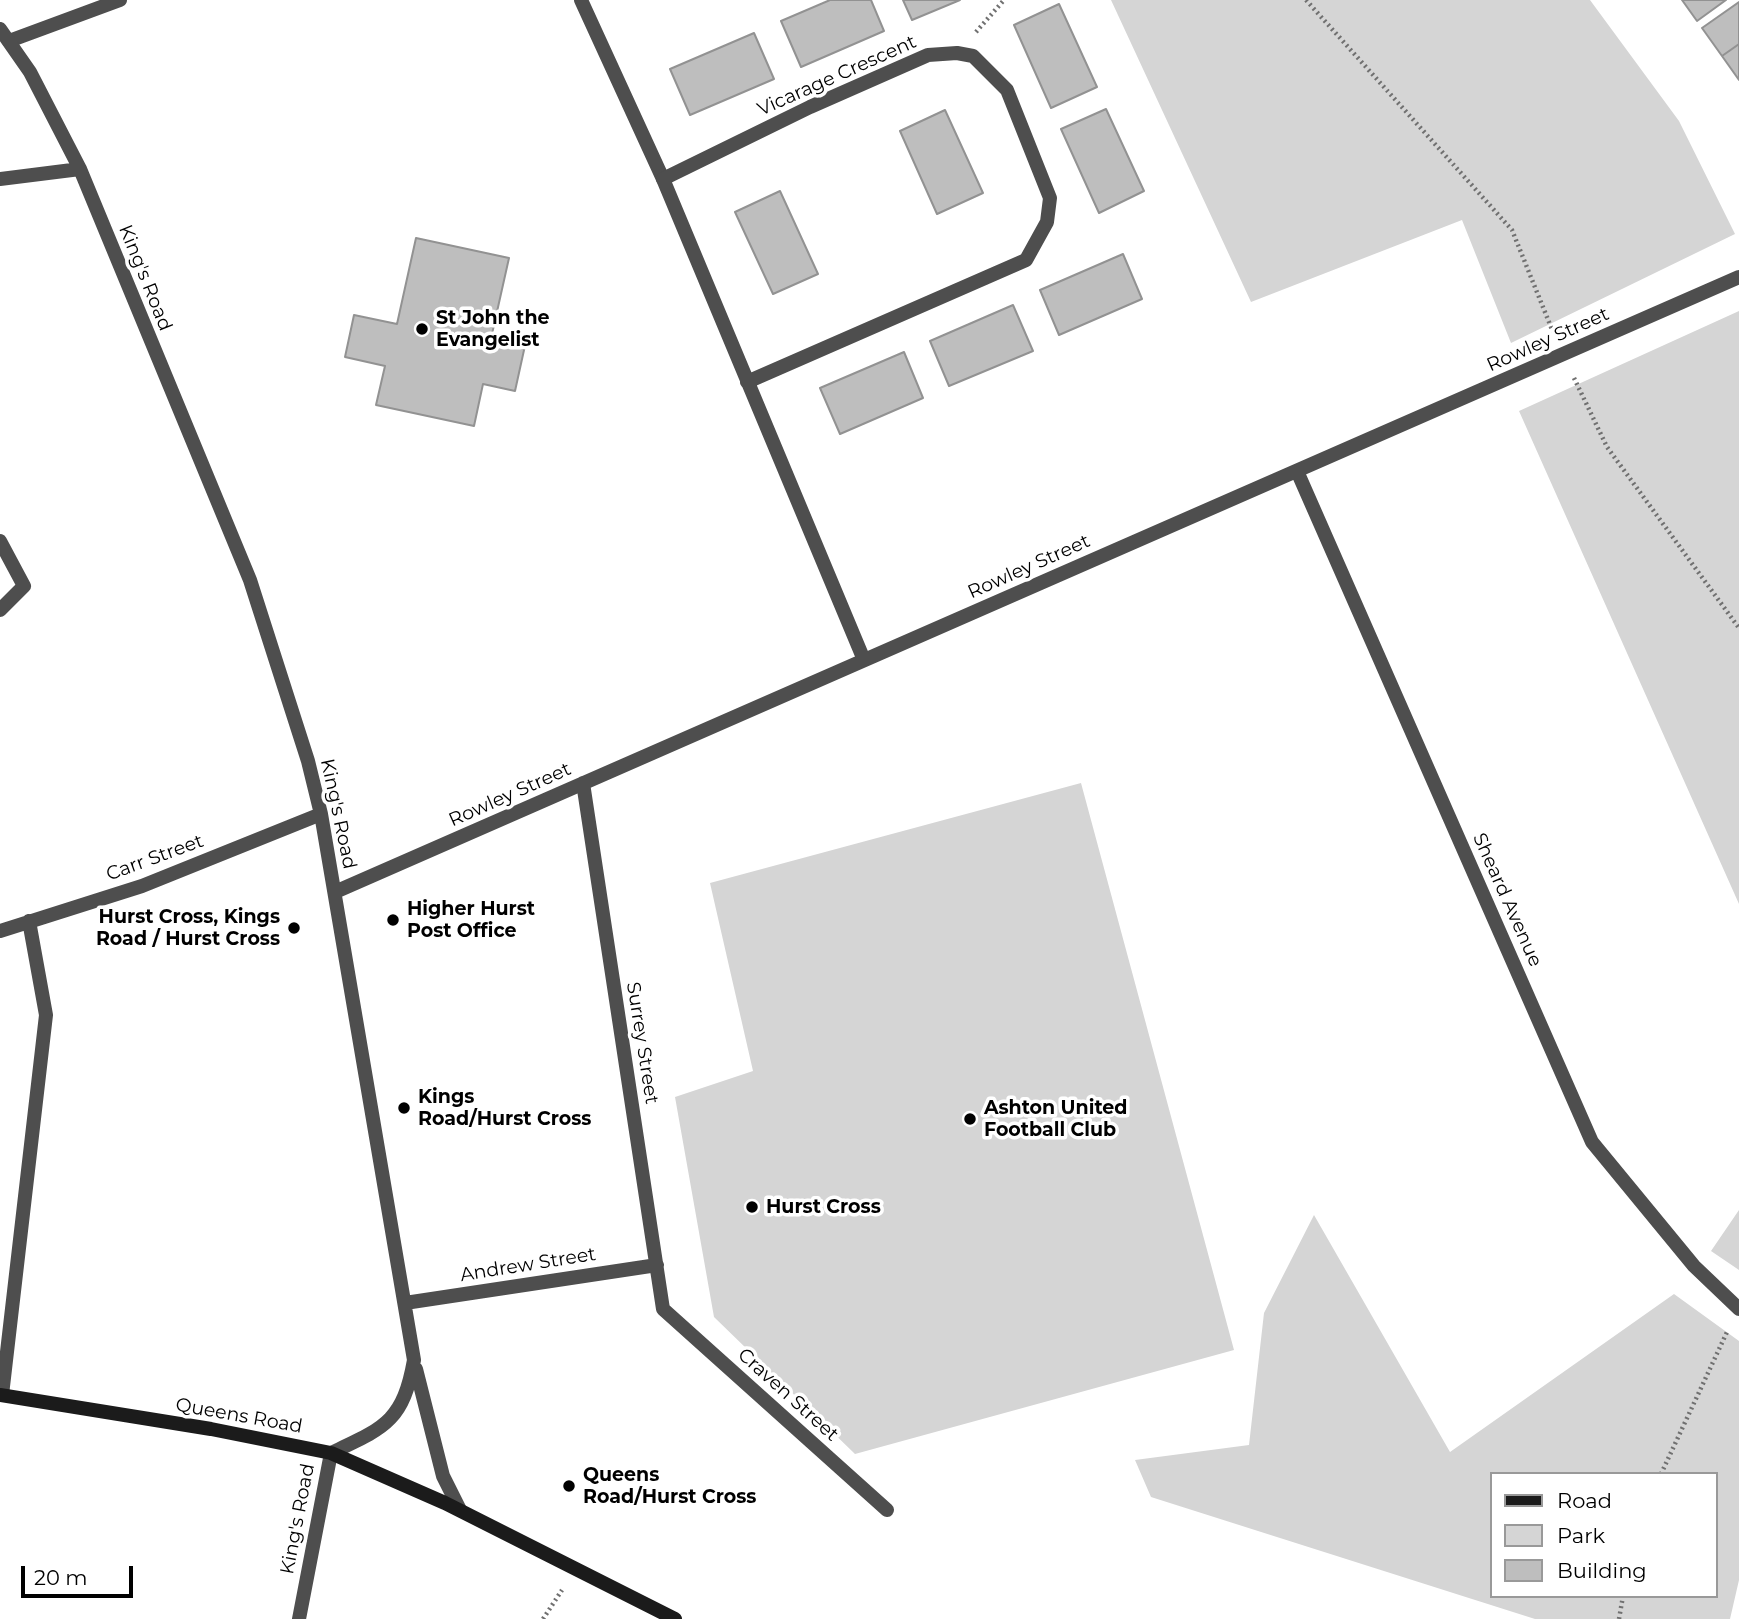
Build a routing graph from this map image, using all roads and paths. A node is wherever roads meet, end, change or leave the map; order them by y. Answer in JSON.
{"nodes":[{"id":1,"x":120,"y":0,"type":"edge"},
{"id":2,"x":581,"y":0,"type":"edge"},
{"id":3,"x":1004,"y":0,"type":"edge"},
{"id":4,"x":1306,"y":0,"type":"edge"},
{"id":5,"x":0,"y":29,"type":"edge"},
{"id":6,"x":9,"y":41,"type":"junction"},
{"id":7,"x":957,"y":53,"type":"junction"},
{"id":8,"x":80,"y":169,"type":"junction"},
{"id":9,"x":663,"y":179,"type":"junction"},
{"id":10,"x":0,"y":180,"type":"edge"},
{"id":11,"x":1739,"y":277,"type":"edge"},
{"id":12,"x":1562,"y":355,"type":"junction"},
{"id":13,"x":747,"y":382,"type":"junction"},
{"id":14,"x":1297,"y":471,"type":"junction"},
{"id":15,"x":0,"y":541,"type":"edge"},
{"id":16,"x":0,"y":610,"type":"edge"},
{"id":17,"x":1739,"y":628,"type":"edge"},
{"id":18,"x":864,"y":660,"type":"junction"},
{"id":19,"x":583,"y":783,"type":"junction"},
{"id":20,"x":321,"y":814,"type":"junction"},
{"id":21,"x":335,"y":892,"type":"junction"},
{"id":22,"x":29,"y":921,"type":"junction"},
{"id":23,"x":0,"y":931,"type":"edge"},
{"id":24,"x":657,"y":1265,"type":"junction"},
{"id":25,"x":405,"y":1303,"type":"junction"},
{"id":26,"x":1738,"y":1308,"type":"edge"},
{"id":27,"x":663,"y":1309,"type":"joint"},
{"id":28,"x":414,"y":1360,"type":"junction"},
{"id":29,"x":1,"y":1395,"type":"edge"},
{"id":30,"x":331,"y":1452,"type":"junction"},
{"id":31,"x":1662,"y":1472,"type":"edge"},
{"id":32,"x":460,"y":1510,"type":"junction"},
{"id":33,"x":887,"y":1510,"type":"dead end"},
{"id":34,"x":576,"y":1569,"type":"junction"},
{"id":35,"x":1623,"y":1598,"type":"edge"},
{"id":36,"x":299,"y":1619,"type":"edge"},
{"id":37,"x":543,"y":1619,"type":"edge"},
{"id":38,"x":675,"y":1619,"type":"edge"},
{"id":39,"x":1619,"y":1619,"type":"edge"}],
"edges":[{"from":1,"to":6,"type":"street"},
{"from":2,"to":9,"type":"street"},
{"from":3,"to":7,"type":"path"},
{"from":4,"to":12,"type":"path"},
{"from":5,"to":6,"type":"street","name":"King's Road"},
{"from":6,"to":8,"type":"street","name":"King's Road"},
{"from":7,"to":9,"type":"street","name":"Vicarage Crescent"},
{"from":7,"to":13,"type":"street"},
{"from":8,"to":10,"type":"street"},
{"from":8,"to":20,"type":"street","name":"King's Road"},
{"from":9,"to":13,"type":"street"},
{"from":11,"to":12,"type":"street","name":"Rowley Street"},
{"from":12,"to":14,"type":"street","name":"Rowley Street"},
{"from":12,"to":17,"type":"path"},
{"from":13,"to":18,"type":"street"},
{"from":14,"to":18,"type":"street","name":"Rowley Street"},
{"from":14,"to":26,"type":"street","name":"Sheard Avenue"},
{"from":15,"to":16,"type":"street"},
{"from":18,"to":19,"type":"street","name":"Rowley Street"},
{"from":19,"to":21,"type":"street","name":"Rowley Street"},
{"from":19,"to":24,"type":"street","name":"Surrey Street"},
{"from":20,"to":21,"type":"street","name":"King's Road"},
{"from":20,"to":22,"type":"street","name":"Carr Street"},
{"from":21,"to":25,"type":"street","name":"King's Road"},
{"from":22,"to":23,"type":"street","name":"Carr Street"},
{"from":22,"to":29,"type":"street"},
{"from":24,"to":25,"type":"street","name":"Andrew Street"},
{"from":24,"to":27,"type":"street","name":"Surrey Street"},
{"from":25,"to":28,"type":"street","name":"King's Road"},
{"from":26,"to":31,"type":"path"},
{"from":27,"to":33,"type":"street","name":"Craven Street"},
{"from":28,"to":30,"type":"street","name":"King's Road"},
{"from":28,"to":32,"type":"street"},
{"from":29,"to":30,"type":"main road","name":"Queens Road"},
{"from":30,"to":32,"type":"main road","name":"Queens Road"},
{"from":30,"to":36,"type":"street","name":"King's Road"},
{"from":32,"to":34,"type":"main road","name":"Queens Road"},
{"from":34,"to":37,"type":"path"},
{"from":34,"to":38,"type":"main road","name":"Queens Road"},
{"from":35,"to":39,"type":"path"}]}
